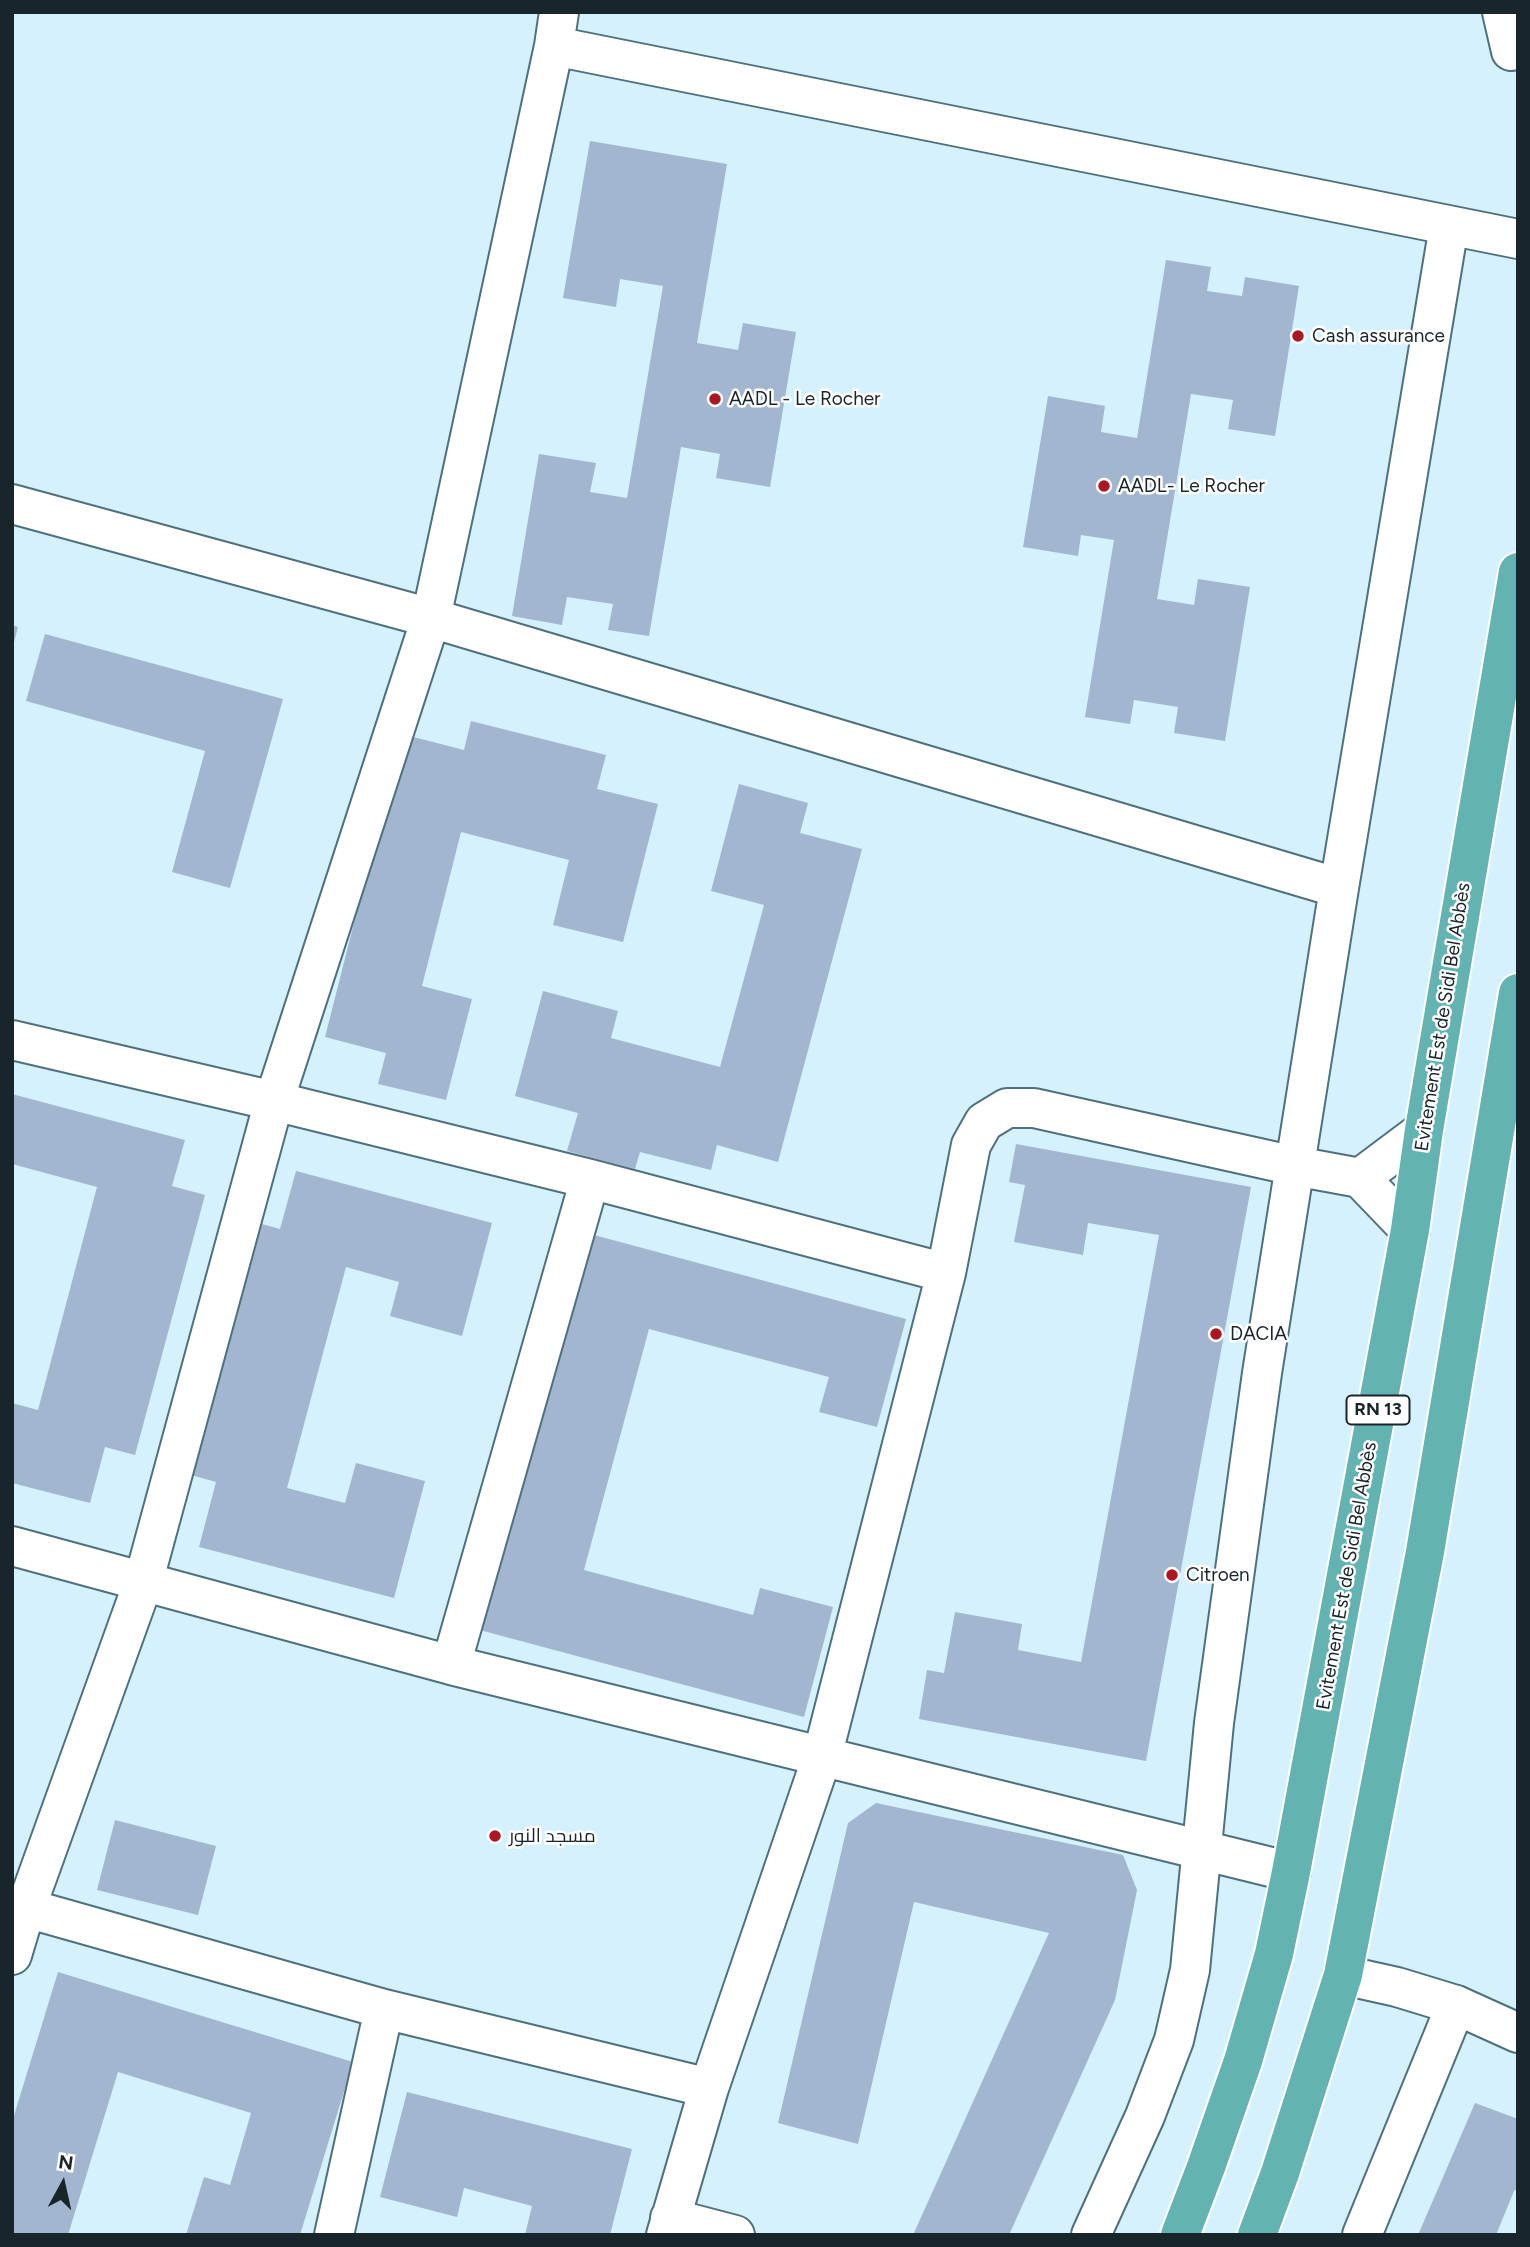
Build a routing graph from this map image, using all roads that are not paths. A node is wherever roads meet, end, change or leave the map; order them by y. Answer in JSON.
{"nodes":[{"id":1,"x":1502,"y":12,"type":"edge"},
{"id":2,"x":557,"y":29,"type":"edge"},
{"id":3,"x":1511,"y":51,"type":"dead end"},
{"id":4,"x":1449,"y":226,"type":"junction"},
{"id":5,"x":1518,"y":239,"type":"edge"},
{"id":6,"x":12,"y":504,"type":"edge"},
{"id":7,"x":1518,"y":572,"type":"edge"},
{"id":8,"x":431,"y":618,"type":"junction"},
{"id":9,"x":1339,"y":888,"type":"junction"},
{"id":10,"x":1518,"y":993,"type":"edge"},
{"id":11,"x":12,"y":1040,"type":"edge"},
{"id":12,"x":274,"y":1101,"type":"junction"},
{"id":13,"x":1424,"y":1130,"type":"junction"},
{"id":14,"x":1295,"y":1166,"type":"junction"},
{"id":15,"x":590,"y":1178,"type":"junction"},
{"id":16,"x":1360,"y":1178,"type":"junction"},
{"id":17,"x":1410,"y":1230,"type":"junction"},
{"id":18,"x":946,"y":1273,"type":"junction"},
{"id":19,"x":12,"y":1546,"type":"edge"},
{"id":20,"x":143,"y":1583,"type":"junction"},
{"id":21,"x":451,"y":1665,"type":"junction"},
{"id":22,"x":822,"y":1757,"type":"junction"},
{"id":23,"x":1200,"y":1851,"type":"junction"},
{"id":24,"x":1291,"y":1872,"type":"junction"},
{"id":25,"x":19,"y":1906,"type":"edge"},
{"id":26,"x":12,"y":1955,"type":"edge"},
{"id":27,"x":1343,"y":1975,"type":"junction"},
{"id":28,"x":1456,"y":2005,"type":"junction"},
{"id":29,"x":384,"y":2009,"type":"junction"},
{"id":30,"x":1518,"y":2033,"type":"edge"},
{"id":31,"x":709,"y":2088,"type":"junction"},
{"id":32,"x":668,"y":2226,"type":"edge"},
{"id":33,"x":334,"y":2235,"type":"edge"},
{"id":34,"x":735,"y":2235,"type":"edge"},
{"id":35,"x":1091,"y":2235,"type":"edge"},
{"id":36,"x":1180,"y":2235,"type":"edge"},
{"id":37,"x":1257,"y":2235,"type":"edge"},
{"id":38,"x":1362,"y":2235,"type":"edge"}],
"edges":[{"from":1,"to":3,"type":"street"},
{"from":2,"to":4,"type":"street"},
{"from":2,"to":8,"type":"street"},
{"from":4,"to":5,"type":"street"},
{"from":4,"to":9,"type":"street"},
{"from":6,"to":8,"type":"street"},
{"from":7,"to":13,"type":"highway","name":"Evitement Est de Sidi Bel Abbès","number":"RN 13"},
{"from":8,"to":9,"type":"street"},
{"from":8,"to":12,"type":"street"},
{"from":9,"to":14,"type":"street"},
{"from":10,"to":27,"type":"highway"},
{"from":11,"to":12,"type":"street"},
{"from":12,"to":15,"type":"street"},
{"from":12,"to":20,"type":"street"},
{"from":13,"to":16,"type":"street"},
{"from":13,"to":17,"type":"highway","name":"Evitement Est de Sidi Bel Abbès","number":"RN 13"},
{"from":14,"to":16,"type":"street"},
{"from":14,"to":18,"type":"street"},
{"from":14,"to":23,"type":"street"},
{"from":15,"to":18,"type":"street"},
{"from":15,"to":21,"type":"street"},
{"from":16,"to":17,"type":"street"},
{"from":17,"to":24,"type":"highway","name":"Evitement Est de Sidi Bel Abbès","number":"RN 13"},
{"from":18,"to":22,"type":"street"},
{"from":19,"to":20,"type":"street"},
{"from":20,"to":21,"type":"street"},
{"from":20,"to":25,"type":"street"},
{"from":21,"to":22,"type":"street"},
{"from":22,"to":23,"type":"street"},
{"from":22,"to":31,"type":"street"},
{"from":23,"to":24,"type":"street"},
{"from":23,"to":35,"type":"street"},
{"from":24,"to":36,"type":"highway","name":"Evitement Est de Sidi Bel Abbès","number":"RN 13"},
{"from":25,"to":26,"type":"street"},
{"from":25,"to":29,"type":"street"},
{"from":27,"to":28,"type":"street"},
{"from":27,"to":37,"type":"highway"},
{"from":28,"to":30,"type":"street"},
{"from":28,"to":38,"type":"street"},
{"from":29,"to":31,"type":"street"},
{"from":29,"to":33,"type":"street"},
{"from":31,"to":32,"type":"street"},
{"from":32,"to":34,"type":"street"}]}
